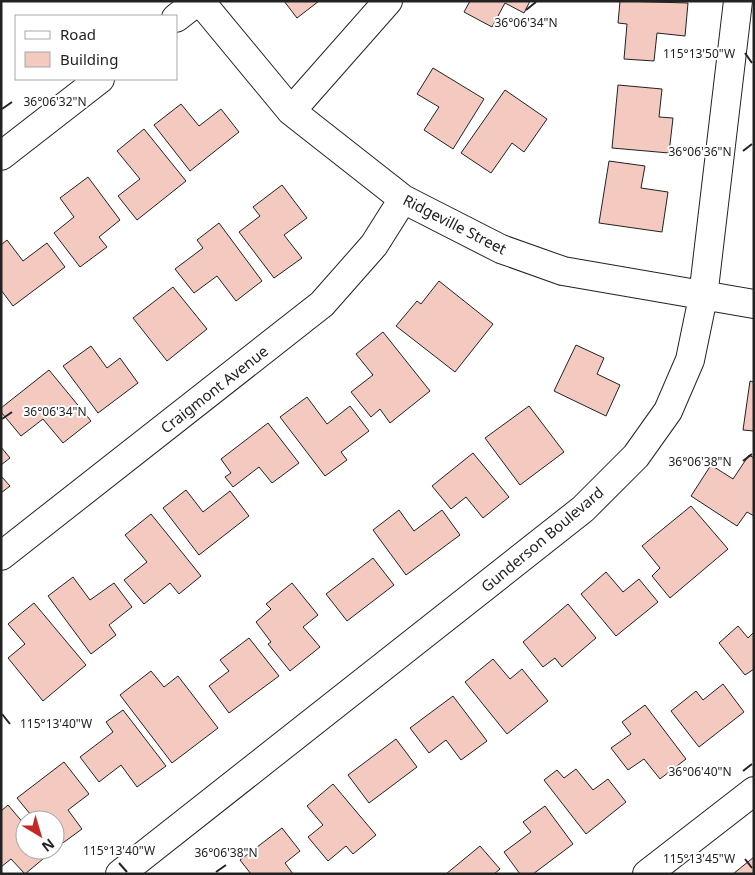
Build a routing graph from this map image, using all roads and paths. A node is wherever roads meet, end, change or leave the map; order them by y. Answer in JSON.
{"nodes":[{"id":1,"x":199,"y":1,"type":"edge"},
{"id":2,"x":388,"y":1,"type":"edge"},
{"id":3,"x":738,"y":1,"type":"edge"},
{"id":4,"x":178,"y":17,"type":"edge"},
{"id":5,"x":99,"y":80,"type":"edge"},
{"id":6,"x":291,"y":111,"type":"junction"},
{"id":7,"x":1,"y":156,"type":"edge"},
{"id":8,"x":403,"y":199,"type":"junction"},
{"id":9,"x":703,"y":297,"type":"junction"},
{"id":10,"x":754,"y":304,"type":"edge"},
{"id":11,"x":1,"y":556,"type":"edge"},
{"id":12,"x":754,"y":791,"type":"edge"},
{"id":13,"x":120,"y":874,"type":"edge"},
{"id":14,"x":647,"y":874,"type":"edge"}],
"edges":[{"from":1,"to":4,"type":"street"},
{"from":1,"to":6,"type":"street","name":"Ridgeville Street"},
{"from":2,"to":6,"type":"street"},
{"from":3,"to":9,"type":"street","name":"Gunderson Boulevard"},
{"from":5,"to":7,"type":"street"},
{"from":6,"to":8,"type":"street","name":"Ridgeville Street"},
{"from":8,"to":9,"type":"street","name":"Ridgeville Street"},
{"from":8,"to":11,"type":"street","name":"Craigmont Avenue"},
{"from":9,"to":10,"type":"street","name":"Ridgeville Street"},
{"from":9,"to":13,"type":"street","name":"Gunderson Boulevard"},
{"from":12,"to":14,"type":"street"}]}
